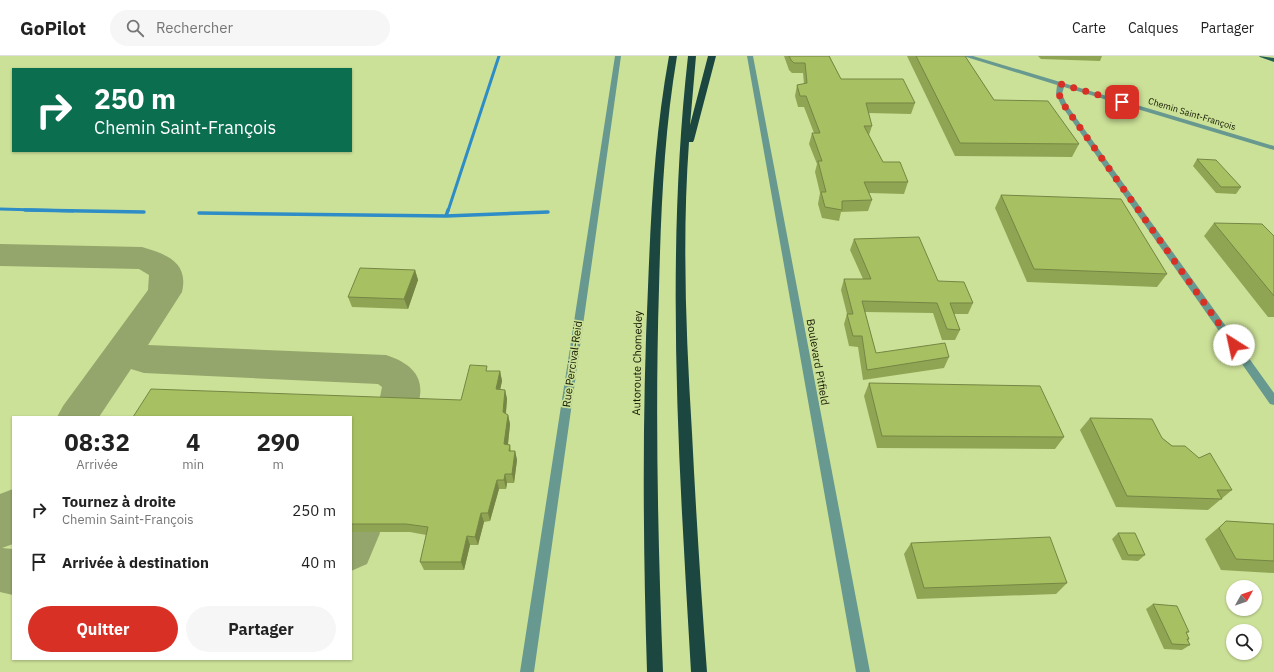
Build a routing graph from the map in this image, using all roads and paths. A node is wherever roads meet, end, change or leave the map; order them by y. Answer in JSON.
{"nodes":[{"id":1,"x":618,"y":56,"type":"edge"},
{"id":2,"x":673,"y":56,"type":"edge"},
{"id":3,"x":692,"y":56,"type":"edge"},
{"id":4,"x":712,"y":56,"type":"edge"},
{"id":5,"x":750,"y":56,"type":"edge"},
{"id":6,"x":966,"y":56,"type":"edge"},
{"id":7,"x":1262,"y":56,"type":"edge"},
{"id":8,"x":1274,"y":60,"type":"edge"},
{"id":9,"x":1061,"y":84,"type":"junction"},
{"id":10,"x":1274,"y":148,"type":"edge"},
{"id":11,"x":684,"y":162,"type":"junction"},
{"id":12,"x":1274,"y":401,"type":"edge"},
{"id":13,"x":527,"y":672,"type":"edge"},
{"id":14,"x":655,"y":672,"type":"edge"},
{"id":15,"x":699,"y":672,"type":"edge"},
{"id":16,"x":863,"y":672,"type":"edge"}],
"edges":[{"from":1,"to":13,"type":"street","name":"Rue Percival-Reid"},
{"from":2,"to":14,"type":"highway","name":"Autoroute Chomedey"},
{"from":3,"to":11,"type":"highway"},
{"from":4,"to":11,"type":"highway"},
{"from":5,"to":16,"type":"street","name":"Boulevard Pitfield"},
{"from":6,"to":9,"type":"street","name":"Chemin Saint-François"},
{"from":7,"to":8,"type":"main road"},
{"from":9,"to":10,"type":"street","name":"Chemin Saint-François"},
{"from":9,"to":12,"type":"street"},
{"from":11,"to":15,"type":"highway"}]}
